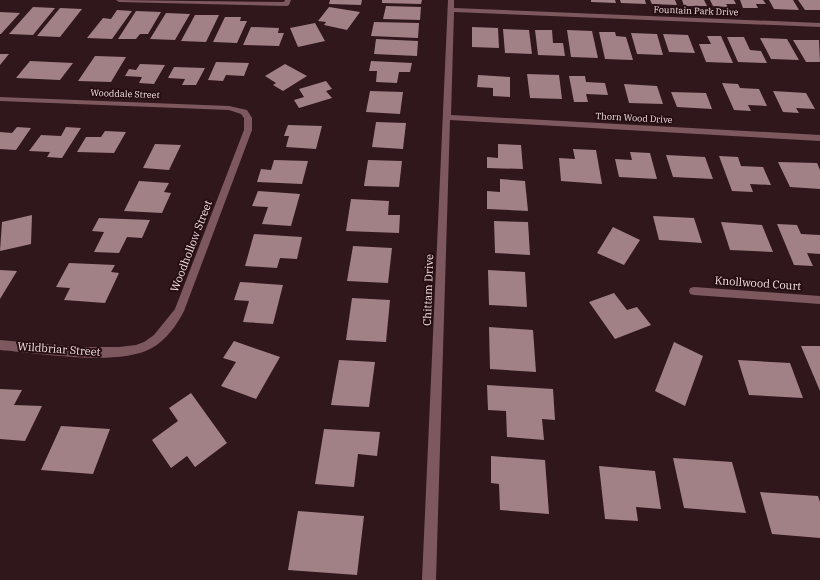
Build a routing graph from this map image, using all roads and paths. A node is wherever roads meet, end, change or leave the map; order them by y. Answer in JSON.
{"nodes":[{"id":1,"x":119,"y":0,"type":"edge"},
{"id":2,"x":288,"y":2,"type":"edge"},
{"id":3,"x":451,"y":5,"type":"edge"},
{"id":4,"x":820,"y":25,"type":"edge"},
{"id":5,"x":0,"y":99,"type":"edge"},
{"id":6,"x":246,"y":115,"type":"joint"},
{"id":7,"x":446,"y":117,"type":"junction"},
{"id":8,"x":820,"y":138,"type":"edge"},
{"id":9,"x":694,"y":291,"type":"dead end"},
{"id":10,"x":820,"y":300,"type":"edge"},
{"id":11,"x":0,"y":345,"type":"edge"},
{"id":12,"x":118,"y":353,"type":"joint"},
{"id":13,"x":429,"y":580,"type":"edge"}],
"edges":[{"from":1,"to":2,"type":"street"},
{"from":3,"to":4,"type":"street","name":"Fountain Park Drive"},
{"from":3,"to":7,"type":"street","name":"Chittam Drive"},
{"from":5,"to":6,"type":"street","name":"Wooddale Street"},
{"from":6,"to":12,"type":"street","name":"Woodhollow Street"},
{"from":7,"to":8,"type":"street","name":"Thorn Wood Drive"},
{"from":7,"to":13,"type":"street","name":"Chittam Drive"},
{"from":9,"to":10,"type":"street","name":"Knollwood Court"},
{"from":11,"to":12,"type":"street","name":"Wildbriar Street"}]}
